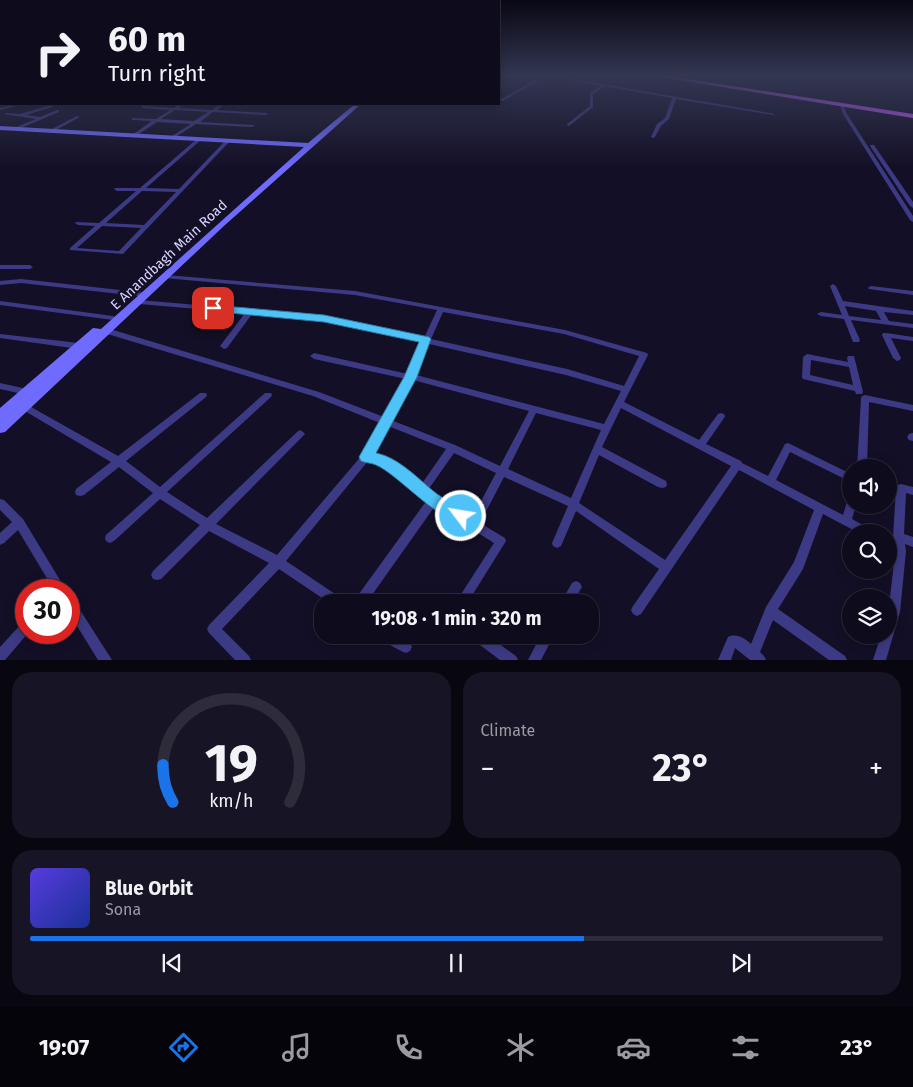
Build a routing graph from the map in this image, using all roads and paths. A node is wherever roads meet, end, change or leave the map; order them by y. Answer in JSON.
{"nodes":[{"id":1,"x":49,"y":107,"type":"edge"},
{"id":2,"x":143,"y":107,"type":"dead end"},
{"id":3,"x":178,"y":107,"type":"edge"},
{"id":4,"x":219,"y":107,"type":"edge"},
{"id":5,"x":350,"y":107,"type":"edge"},
{"id":6,"x":354,"y":107,"type":"edge"},
{"id":7,"x":591,"y":107,"type":"edge"},
{"id":8,"x":671,"y":107,"type":"edge"},
{"id":9,"x":728,"y":107,"type":"edge"},
{"id":10,"x":845,"y":107,"type":"edge"},
{"id":11,"x":845,"y":107,"type":"edge"},
{"id":12,"x":861,"y":107,"type":"edge"},
{"id":13,"x":174,"y":109,"type":"junction"},
{"id":14,"x":58,"y":111,"type":"dead end"},
{"id":15,"x":212,"y":111,"type":"junction"},
{"id":16,"x":6,"y":114,"type":"dead end"},
{"id":17,"x":266,"y":114,"type":"dead end"},
{"id":18,"x":772,"y":114,"type":"dead end"},
{"id":19,"x":913,"y":115,"type":"edge"},
{"id":20,"x":18,"y":116,"type":"junction"},
{"id":21,"x":78,"y":117,"type":"dead end"},
{"id":22,"x":42,"y":118,"type":"junction"},
{"id":23,"x":133,"y":119,"type":"dead end"},
{"id":24,"x":155,"y":121,"type":"junction"},
{"id":25,"x":194,"y":124,"type":"junction"},
{"id":26,"x":569,"y":125,"type":"dead end"},
{"id":27,"x":252,"y":126,"type":"dead end"},
{"id":28,"x":0,"y":128,"type":"edge"},
{"id":29,"x":16,"y":129,"type":"junction"},
{"id":30,"x":50,"y":131,"type":"junction"},
{"id":31,"x":134,"y":135,"type":"junction"},
{"id":32,"x":174,"y":137,"type":"junction"},
{"id":33,"x":653,"y":137,"type":"dead end"},
{"id":34,"x":200,"y":139,"type":"junction"},
{"id":35,"x":228,"y":140,"type":"junction"},
{"id":36,"x":306,"y":144,"type":"junction"},
{"id":37,"x":877,"y":164,"type":"junction"},
{"id":38,"x":884,"y":164,"type":"junction"},
{"id":39,"x":117,"y":189,"type":"dead end"},
{"id":40,"x":141,"y":190,"type":"junction"},
{"id":41,"x":180,"y":191,"type":"junction"},
{"id":42,"x":913,"y":206,"type":"edge"},
{"id":43,"x":913,"y":220,"type":"edge"},
{"id":44,"x":78,"y":223,"type":"dead end"},
{"id":45,"x":100,"y":224,"type":"junction"},
{"id":46,"x":146,"y":227,"type":"junction"},
{"id":47,"x":0,"y":267,"type":"edge"},
{"id":48,"x":30,"y":267,"type":"dead end"},
{"id":49,"x":166,"y":277,"type":"junction"},
{"id":50,"x":0,"y":284,"type":"edge"},
{"id":51,"x":833,"y":286,"type":"dead end"},
{"id":52,"x":871,"y":288,"type":"dead end"},
{"id":53,"x":913,"y":293,"type":"edge"},
{"id":54,"x":142,"y":297,"type":"junction"},
{"id":55,"x":0,"y":303,"type":"edge"},
{"id":56,"x":840,"y":304,"type":"junction"},
{"id":57,"x":441,"y":309,"type":"junction"},
{"id":58,"x":879,"y":309,"type":"junction"},
{"id":59,"x":250,"y":311,"type":"junction"},
{"id":60,"x":913,"y":312,"type":"edge"},
{"id":61,"x":821,"y":314,"type":"dead end"},
{"id":62,"x":112,"y":318,"type":"junction"},
{"id":63,"x":846,"y":318,"type":"junction"},
{"id":64,"x":886,"y":323,"type":"junction"},
{"id":65,"x":913,"y":326,"type":"edge"},
{"id":66,"x":107,"y":331,"type":"junction"},
{"id":67,"x":0,"y":336,"type":"edge"},
{"id":68,"x":913,"y":338,"type":"edge"},
{"id":69,"x":425,"y":339,"type":"junction"},
{"id":70,"x":856,"y":340,"type":"dead end"},
{"id":71,"x":79,"y":346,"type":"junction"},
{"id":72,"x":224,"y":346,"type":"dead end"},
{"id":73,"x":314,"y":356,"type":"dead end"},
{"id":74,"x":897,"y":358,"type":"dead end"},
{"id":75,"x":411,"y":377,"type":"junction"},
{"id":76,"x":0,"y":386,"type":"edge"},
{"id":77,"x":857,"y":389,"type":"junction"},
{"id":78,"x":626,"y":390,"type":"junction"},
{"id":79,"x":28,"y":392,"type":"junction"},
{"id":80,"x":204,"y":395,"type":"dead end"},
{"id":81,"x":268,"y":395,"type":"dead end"},
{"id":82,"x":865,"y":398,"type":"junction"},
{"id":83,"x":619,"y":403,"type":"junction"},
{"id":84,"x":19,"y":405,"type":"junction"},
{"id":85,"x":913,"y":408,"type":"edge"},
{"id":86,"x":534,"y":409,"type":"junction"},
{"id":87,"x":0,"y":415,"type":"edge"},
{"id":88,"x":721,"y":416,"type":"dead end"},
{"id":89,"x":386,"y":420,"type":"junction"},
{"id":90,"x":0,"y":428,"type":"edge"},
{"id":91,"x":606,"y":428,"type":"junction"},
{"id":92,"x":300,"y":434,"type":"dead end"},
{"id":93,"x":700,"y":444,"type":"junction"},
{"id":94,"x":452,"y":448,"type":"junction"},
{"id":95,"x":597,"y":449,"type":"junction"},
{"id":96,"x":366,"y":457,"type":"junction"},
{"id":97,"x":862,"y":459,"type":"edge"},
{"id":98,"x":120,"y":462,"type":"junction"},
{"id":99,"x":738,"y":464,"type":"junction"},
{"id":100,"x":503,"y":470,"type":"junction"},
{"id":101,"x":842,"y":474,"type":"edge"},
{"id":102,"x":771,"y":481,"type":"junction"},
{"id":103,"x":662,"y":484,"type":"dead end"},
{"id":104,"x":423,"y":490,"type":"junction"},
{"id":105,"x":913,"y":491,"type":"edge"},
{"id":106,"x":80,"y":492,"type":"dead end"},
{"id":107,"x":160,"y":493,"type":"junction"},
{"id":108,"x":433,"y":500,"type":"junction"},
{"id":109,"x":0,"y":503,"type":"edge"},
{"id":110,"x":573,"y":504,"type":"junction"},
{"id":111,"x":820,"y":507,"type":"junction"},
{"id":112,"x":848,"y":514,"type":"edge"},
{"id":113,"x":19,"y":522,"type":"junction"},
{"id":114,"x":846,"y":522,"type":"junction"},
{"id":115,"x":850,"y":524,"type":"edge"},
{"id":116,"x":209,"y":525,"type":"junction"},
{"id":117,"x":474,"y":525,"type":"junction"},
{"id":118,"x":898,"y":537,"type":"junction"},
{"id":119,"x":110,"y":538,"type":"dead end"},
{"id":120,"x":0,"y":540,"type":"edge"},
{"id":121,"x":913,"y":542,"type":"edge"},
{"id":122,"x":557,"y":543,"type":"dead end"},
{"id":123,"x":897,"y":549,"type":"edge"},
{"id":124,"x":901,"y":551,"type":"junction"},
{"id":125,"x":278,"y":562,"type":"junction"},
{"id":126,"x":667,"y":568,"type":"junction"},
{"id":127,"x":157,"y":575,"type":"dead end"},
{"id":128,"x":53,"y":579,"type":"edge"},
{"id":129,"x":576,"y":587,"type":"dead end"},
{"id":130,"x":897,"y":589,"type":"edge"},
{"id":131,"x":325,"y":594,"type":"edge"},
{"id":132,"x":366,"y":594,"type":"edge"},
{"id":133,"x":467,"y":594,"type":"edge"},
{"id":134,"x":572,"y":594,"type":"edge"},
{"id":135,"x":637,"y":610,"type":"dead end"},
{"id":136,"x":770,"y":611,"type":"junction"},
{"id":137,"x":80,"y":620,"type":"edge"},
{"id":138,"x":15,"y":639,"type":"edge"},
{"id":139,"x":401,"y":644,"type":"edge"},
{"id":140,"x":489,"y":644,"type":"edge"},
{"id":141,"x":543,"y":644,"type":"edge"},
{"id":142,"x":884,"y":644,"type":"edge"},
{"id":143,"x":406,"y":647,"type":"dead end"},
{"id":144,"x":0,"y":656,"type":"edge"},
{"id":145,"x":756,"y":657,"type":"edge"},
{"id":146,"x":106,"y":660,"type":"edge"},
{"id":147,"x":245,"y":660,"type":"edge"},
{"id":148,"x":512,"y":660,"type":"edge"},
{"id":149,"x":534,"y":660,"type":"edge"},
{"id":150,"x":724,"y":660,"type":"edge"},
{"id":151,"x":841,"y":660,"type":"edge"},
{"id":152,"x":879,"y":660,"type":"edge"}],
"edges":[{"from":1,"to":20,"type":"street"},
{"from":2,"to":13,"type":"street"},
{"from":3,"to":13,"type":"street"},
{"from":4,"to":15,"type":"street"},
{"from":5,"to":36,"type":"street","name":"E Anandbagh Main Road"},
{"from":6,"to":36,"type":"street","name":"E Anandbagh Main Road"},
{"from":7,"to":26,"type":"street"},
{"from":8,"to":33,"type":"street"},
{"from":9,"to":18,"type":"street"},
{"from":10,"to":37,"type":"street"},
{"from":11,"to":38,"type":"street"},
{"from":12,"to":19,"type":"main road"},
{"from":13,"to":15,"type":"street"},
{"from":13,"to":24,"type":"street"},
{"from":14,"to":22,"type":"street"},
{"from":15,"to":17,"type":"street"},
{"from":15,"to":25,"type":"street"},
{"from":16,"to":20,"type":"street"},
{"from":20,"to":22,"type":"street"},
{"from":21,"to":30,"type":"street"},
{"from":22,"to":29,"type":"street"},
{"from":23,"to":24,"type":"street"},
{"from":24,"to":25,"type":"street"},
{"from":24,"to":31,"type":"street"},
{"from":25,"to":27,"type":"street"},
{"from":25,"to":32,"type":"street"},
{"from":28,"to":29,"type":"street"},
{"from":29,"to":30,"type":"street"},
{"from":30,"to":31,"type":"street"},
{"from":31,"to":32,"type":"street"},
{"from":32,"to":34,"type":"street"},
{"from":34,"to":35,"type":"street"},
{"from":34,"to":40,"type":"street"},
{"from":35,"to":36,"type":"street"},
{"from":35,"to":41,"type":"street"},
{"from":36,"to":49,"type":"street","name":"E Anandbagh Main Road"},
{"from":36,"to":54,"type":"street","name":"E Anandbagh Main Road"},
{"from":37,"to":38,"type":"street"},
{"from":37,"to":43,"type":"street"},
{"from":38,"to":42,"type":"street"},
{"from":39,"to":40,"type":"street"},
{"from":40,"to":41,"type":"street"},
{"from":40,"to":45,"type":"street"},
{"from":41,"to":46,"type":"street"},
{"from":44,"to":45,"type":"street"},
{"from":45,"to":46,"type":"street"},
{"from":45,"to":46,"type":"street"},
{"from":47,"to":48,"type":"street"},
{"from":49,"to":54,"type":"street","name":"E Anandbagh Main Road"},
{"from":49,"to":57,"type":"street"},
{"from":50,"to":54,"type":"street"},
{"from":51,"to":56,"type":"street"},
{"from":52,"to":53,"type":"street"},
{"from":54,"to":59,"type":"street"},
{"from":54,"to":62,"type":"street","name":"E Anandbagh Main Road"},
{"from":54,"to":66,"type":"street","name":"E Anandbagh Main Road"},
{"from":55,"to":62,"type":"street"},
{"from":56,"to":58,"type":"street"},
{"from":56,"to":63,"type":"street"},
{"from":57,"to":69,"type":"street"},
{"from":57,"to":78,"type":"street"},
{"from":58,"to":60,"type":"street"},
{"from":58,"to":64,"type":"street"},
{"from":59,"to":69,"type":"street"},
{"from":59,"to":72,"type":"street"},
{"from":61,"to":63,"type":"street"},
{"from":62,"to":71,"type":"street","name":"E Anandbagh Main Road"},
{"from":63,"to":64,"type":"street"},
{"from":63,"to":70,"type":"street"},
{"from":64,"to":65,"type":"street"},
{"from":66,"to":84,"type":"street","name":"E Anandbagh Main Road"},
{"from":66,"to":89,"type":"street"},
{"from":67,"to":71,"type":"street"},
{"from":68,"to":74,"type":"street"},
{"from":69,"to":75,"type":"street"},
{"from":69,"to":78,"type":"street"},
{"from":71,"to":79,"type":"street","name":"E Anandbagh Main Road"},
{"from":73,"to":75,"type":"street"},
{"from":75,"to":86,"type":"street"},
{"from":75,"to":89,"type":"street"},
{"from":76,"to":79,"type":"street"},
{"from":77,"to":77,"type":"street"},
{"from":77,"to":82,"type":"street"},
{"from":78,"to":83,"type":"street"},
{"from":79,"to":84,"type":"street","name":"E Anandbagh Main Road"},
{"from":80,"to":98,"type":"street"},
{"from":81,"to":107,"type":"street"},
{"from":82,"to":85,"type":"street"},
{"from":82,"to":97,"type":"street"},
{"from":83,"to":91,"type":"street"},
{"from":83,"to":93,"type":"street"},
{"from":84,"to":87,"type":"street","name":"E Anandbagh Main Road"},
{"from":84,"to":90,"type":"street","name":"E Anandbagh Main Road"},
{"from":84,"to":98,"type":"street"},
{"from":86,"to":91,"type":"street"},
{"from":86,"to":100,"type":"street"},
{"from":88,"to":93,"type":"street"},
{"from":89,"to":94,"type":"street"},
{"from":89,"to":96,"type":"street"},
{"from":91,"to":95,"type":"street"},
{"from":92,"to":116,"type":"street"},
{"from":93,"to":99,"type":"street"},
{"from":94,"to":100,"type":"street"},
{"from":94,"to":104,"type":"street"},
{"from":95,"to":103,"type":"street"},
{"from":95,"to":110,"type":"street"},
{"from":96,"to":104,"type":"street"},
{"from":96,"to":125,"type":"street"},
{"from":98,"to":106,"type":"street"},
{"from":98,"to":107,"type":"street"},
{"from":99,"to":102,"type":"street"},
{"from":99,"to":126,"type":"street"},
{"from":100,"to":110,"type":"street"},
{"from":100,"to":117,"type":"street"},
{"from":101,"to":102,"type":"street"},
{"from":102,"to":111,"type":"street"},
{"from":104,"to":108,"type":"street"},
{"from":105,"to":118,"type":"street"},
{"from":107,"to":116,"type":"street"},
{"from":107,"to":119,"type":"street"},
{"from":108,"to":117,"type":"street"},
{"from":108,"to":132,"type":"street"},
{"from":109,"to":113,"type":"street"},
{"from":110,"to":122,"type":"street"},
{"from":110,"to":126,"type":"street"},
{"from":111,"to":114,"type":"street"},
{"from":111,"to":136,"type":"street"},
{"from":112,"to":114,"type":"street"},
{"from":113,"to":120,"type":"street"},
{"from":113,"to":128,"type":"street"},
{"from":114,"to":115,"type":"street"},
{"from":116,"to":125,"type":"street"},
{"from":116,"to":127,"type":"street"},
{"from":117,"to":133,"type":"street"},
{"from":118,"to":121,"type":"street"},
{"from":118,"to":124,"type":"street"},
{"from":123,"to":124,"type":"street"},
{"from":124,"to":130,"type":"street"},
{"from":125,"to":131,"type":"street"},
{"from":125,"to":147,"type":"street"},
{"from":126,"to":135,"type":"street"},
{"from":129,"to":134,"type":"street"},
{"from":136,"to":145,"type":"street"},
{"from":136,"to":151,"type":"street"},
{"from":137,"to":146,"type":"street"},
{"from":138,"to":144,"type":"street"},
{"from":139,"to":143,"type":"street"},
{"from":140,"to":148,"type":"street"},
{"from":141,"to":149,"type":"street"},
{"from":142,"to":152,"type":"street"},
{"from":145,"to":150,"type":"street"}]}
